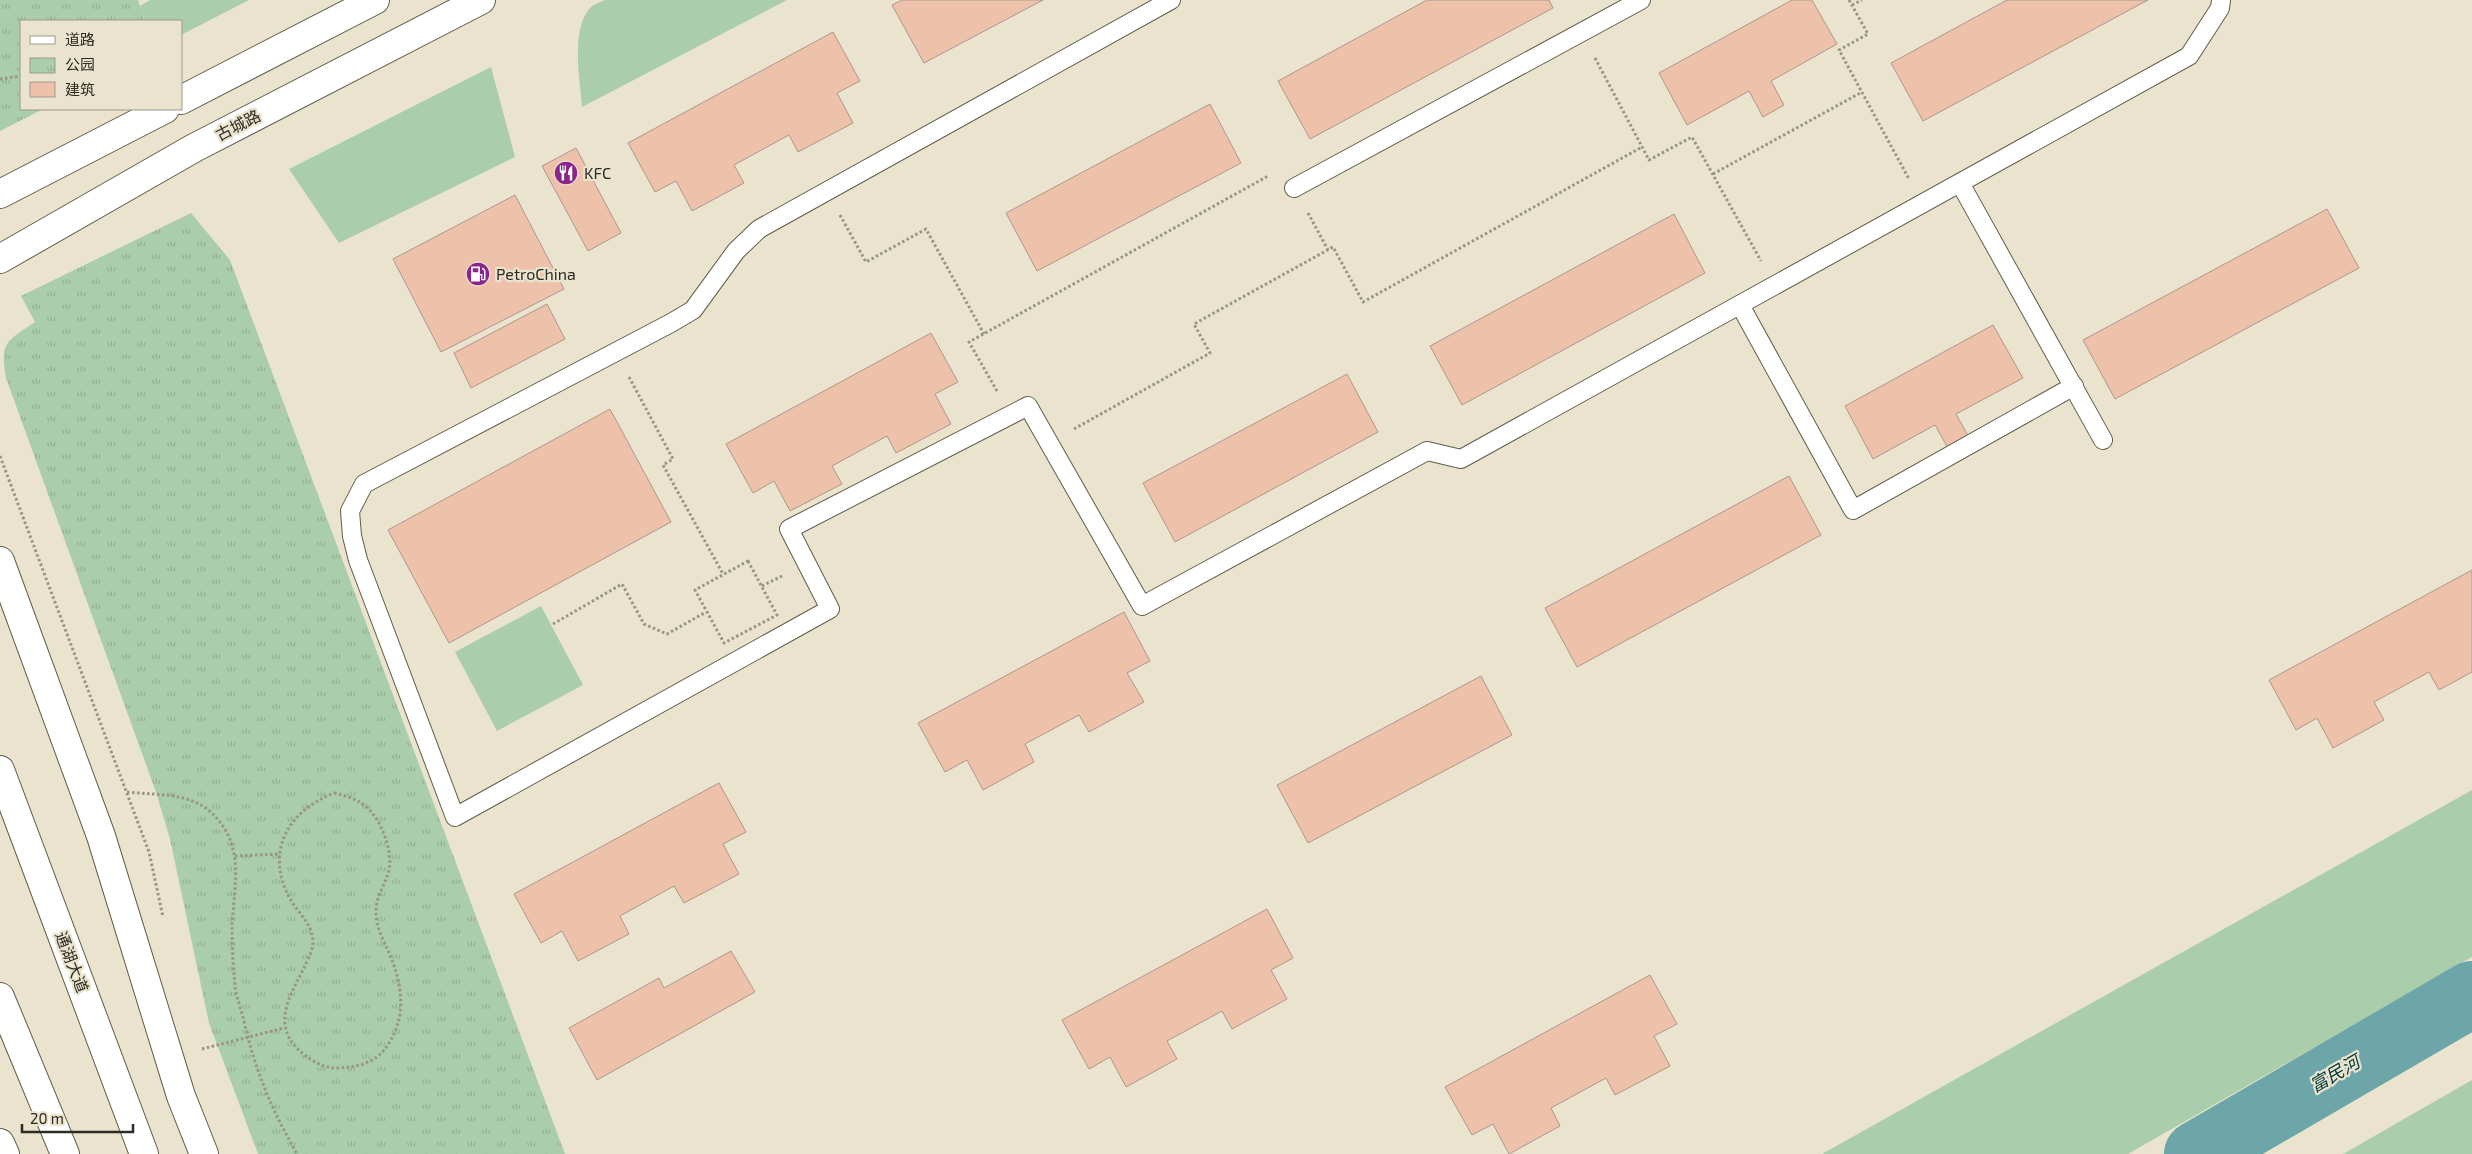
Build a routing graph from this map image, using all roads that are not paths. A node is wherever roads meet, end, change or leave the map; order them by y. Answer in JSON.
{"nodes":[{"id":1,"x":375,"y":0,"type":"edge"},
{"id":2,"x":481,"y":0,"type":"edge"},
{"id":3,"x":1171,"y":0,"type":"edge"},
{"id":4,"x":1640,"y":0,"type":"edge"},
{"id":5,"x":2221,"y":0,"type":"edge"},
{"id":6,"x":182,"y":99,"type":"edge"},
{"id":7,"x":163,"y":110,"type":"edge"},
{"id":8,"x":1960,"y":183,"type":"junction"},
{"id":9,"x":1294,"y":188,"type":"road end"},
{"id":10,"x":0,"y":194,"type":"edge"},
{"id":11,"x":0,"y":259,"type":"edge"},
{"id":12,"x":1740,"y":305,"type":"junction"},
{"id":13,"x":2074,"y":386,"type":"junction"},
{"id":14,"x":2104,"y":440,"type":"dead end"},
{"id":15,"x":0,"y":561,"type":"edge"},
{"id":16,"x":0,"y":770,"type":"edge"},
{"id":17,"x":0,"y":997,"type":"edge"},
{"id":18,"x":0,"y":1143,"type":"edge"},
{"id":19,"x":5,"y":1154,"type":"edge"},
{"id":20,"x":65,"y":1154,"type":"edge"},
{"id":21,"x":144,"y":1154,"type":"edge"},
{"id":22,"x":204,"y":1154,"type":"edge"}],
"edges":[{"from":1,"to":6,"type":"main road"},
{"from":2,"to":11,"type":"main road","name":"古城路"},
{"from":3,"to":12,"type":"lane"},
{"from":4,"to":9,"type":"lane"},
{"from":5,"to":8,"type":"lane"},
{"from":7,"to":10,"type":"main road"},
{"from":8,"to":12,"type":"lane"},
{"from":8,"to":13,"type":"lane"},
{"from":12,"to":13,"type":"lane"},
{"from":13,"to":14,"type":"lane"},
{"from":15,"to":22,"type":"main road"},
{"from":16,"to":21,"type":"main road","name":"通湖大道"},
{"from":17,"to":20,"type":"main road"},
{"from":18,"to":19,"type":"main road"}]}
